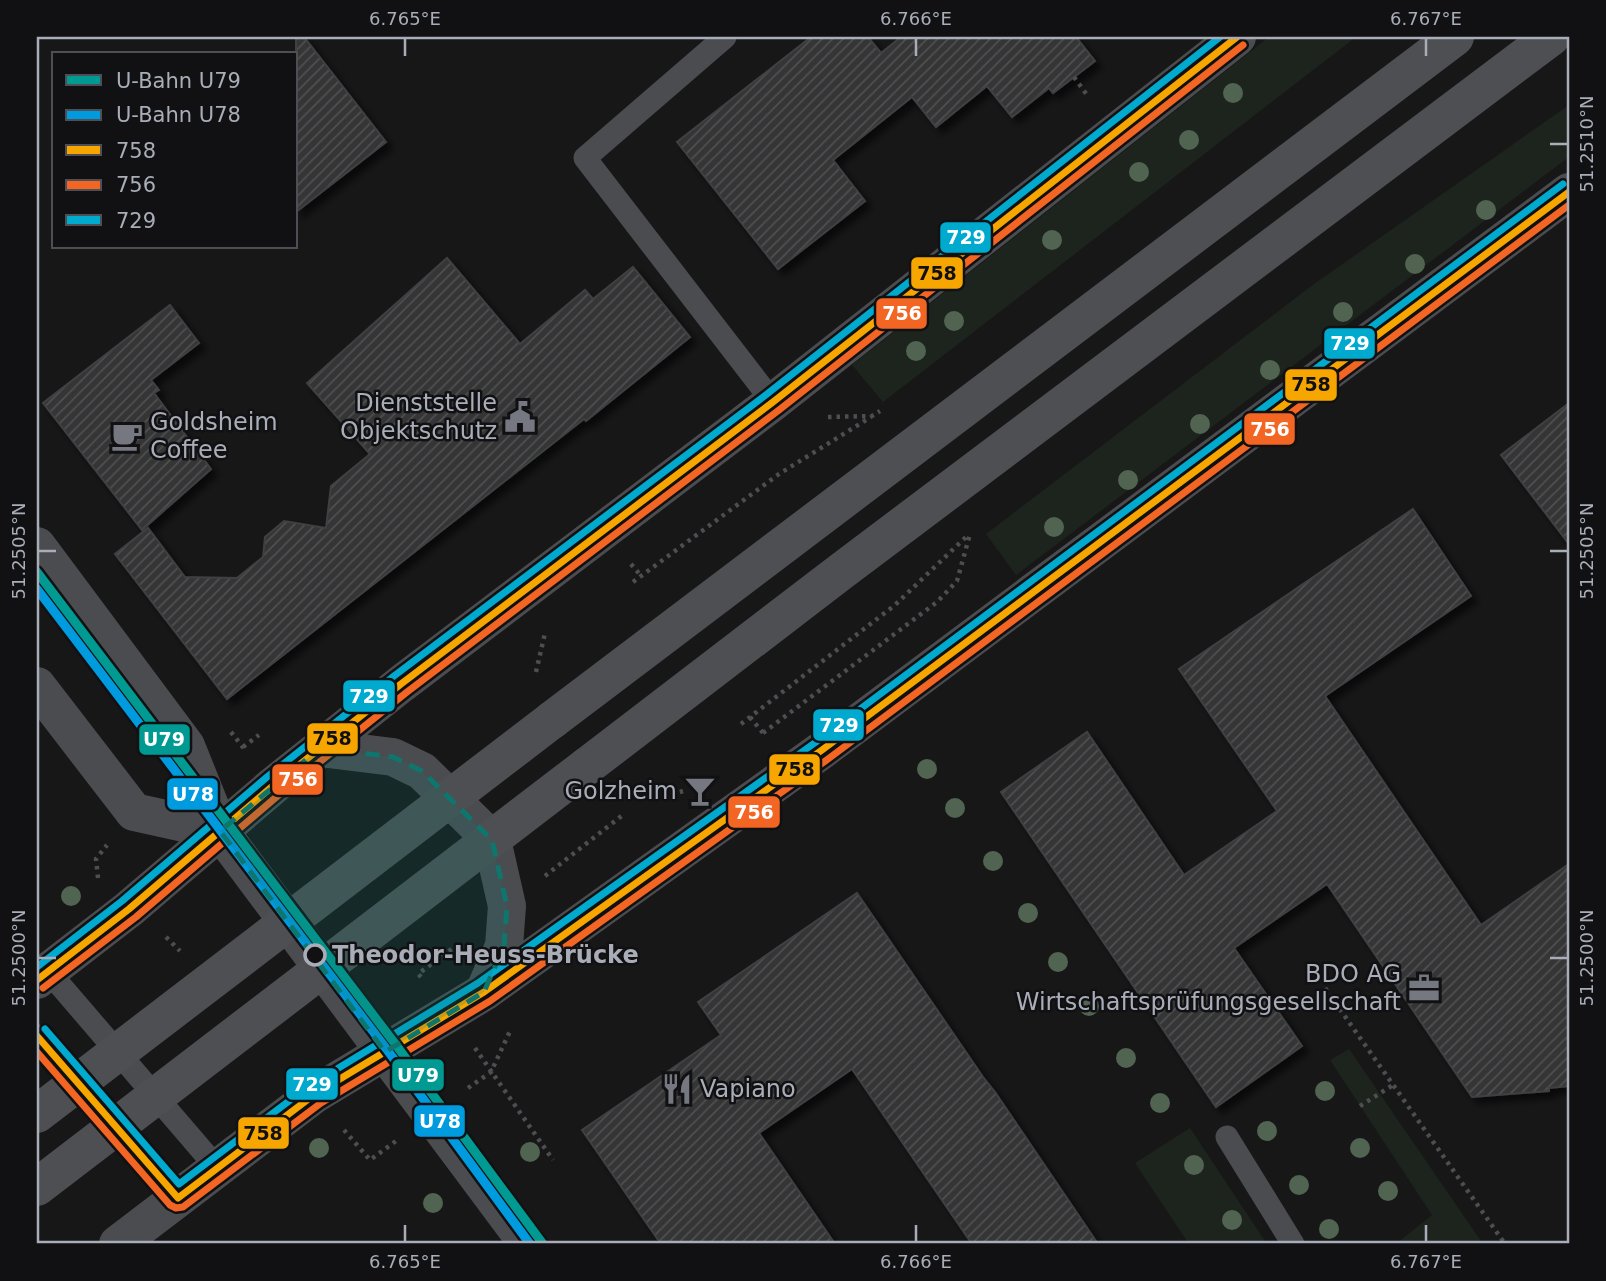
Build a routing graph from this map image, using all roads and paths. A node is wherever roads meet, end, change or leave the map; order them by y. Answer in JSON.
{"nodes":[{"id":1,"x":725,"y":37,"type":"edge"},
{"id":2,"x":1237,"y":37,"type":"edge"},
{"id":3,"x":1455,"y":37,"type":"edge"},
{"id":4,"x":1551,"y":37,"type":"edge"},
{"id":5,"x":1074,"y":77,"type":"dead end"},
{"id":6,"x":1087,"y":95,"type":"dead end"},
{"id":7,"x":1569,"y":192,"type":"edge"},
{"id":8,"x":773,"y":402,"type":"junction"},
{"id":9,"x":872,"y":416,"type":"dead end"},
{"id":10,"x":977,"y":528,"type":"dead end"},
{"id":11,"x":969,"y":534,"type":"junction"},
{"id":12,"x":37,"y":546,"type":"edge"},
{"id":13,"x":628,"y":561,"type":"dead end"},
{"id":14,"x":642,"y":577,"type":"junction"},
{"id":15,"x":634,"y":582,"type":"dead end"},
{"id":16,"x":37,"y":686,"type":"edge"},
{"id":17,"x":750,"y":717,"type":"junction"},
{"id":18,"x":741,"y":724,"type":"dead end"},
{"id":19,"x":763,"y":733,"type":"junction"},
{"id":20,"x":752,"y":741,"type":"dead end"},
{"id":21,"x":320,"y":748,"type":"junction"},
{"id":22,"x":688,"y":789,"type":"dead end"},
{"id":23,"x":625,"y":793,"type":"dead end"},
{"id":24,"x":624,"y":814,"type":"dead end"},
{"id":25,"x":220,"y":831,"type":"junction"},
{"id":26,"x":542,"y":877,"type":"dead end"},
{"id":27,"x":454,"y":947,"type":"dead end"},
{"id":28,"x":418,"y":974,"type":"dead end"},
{"id":29,"x":43,"y":976,"type":"edge"},
{"id":30,"x":1325,"y":988,"type":"dead end"},
{"id":31,"x":484,"y":992,"type":"junction"},
{"id":32,"x":37,"y":1036,"type":"edge"},
{"id":33,"x":473,"y":1045,"type":"dead end"},
{"id":34,"x":385,"y":1052,"type":"junction"},
{"id":35,"x":491,"y":1072,"type":"junction"},
{"id":36,"x":474,"y":1084,"type":"dead end"},
{"id":37,"x":1393,"y":1084,"type":"junction"},
{"id":38,"x":1360,"y":1106,"type":"dead end"},
{"id":39,"x":37,"y":1114,"type":"edge"},
{"id":40,"x":337,"y":1121,"type":"dead end"},
{"id":41,"x":1227,"y":1138,"type":"dead end"},
{"id":42,"x":391,"y":1145,"type":"dead end"},
{"id":43,"x":553,"y":1160,"type":"dead end"},
{"id":44,"x":218,"y":1169,"type":"junction"},
{"id":45,"x":37,"y":1187,"type":"edge"},
{"id":46,"x":178,"y":1198,"type":"junction"},
{"id":47,"x":118,"y":1244,"type":"edge"},
{"id":48,"x":528,"y":1244,"type":"edge"},
{"id":49,"x":1293,"y":1244,"type":"edge"},
{"id":50,"x":1505,"y":1244,"type":"edge"}],
"edges":[{"from":1,"to":8,"type":"lane"},
{"from":2,"to":8,"type":"street"},
{"from":3,"to":39,"type":"main road","bridge":true},
{"from":4,"to":45,"type":"main road","bridge":true},
{"from":5,"to":6,"type":"path"},
{"from":7,"to":31,"type":"street"},
{"from":8,"to":21,"type":"street"},
{"from":9,"to":14,"type":"path"},
{"from":10,"to":11,"type":"path"},
{"from":11,"to":17,"type":"path"},
{"from":11,"to":19,"type":"path"},
{"from":12,"to":25,"type":"street"},
{"from":13,"to":14,"type":"path"},
{"from":14,"to":15,"type":"path"},
{"from":16,"to":25,"type":"street"},
{"from":17,"to":18,"type":"path"},
{"from":17,"to":19,"type":"path"},
{"from":19,"to":20,"type":"path"},
{"from":21,"to":25,"type":"street"},
{"from":21,"to":31,"type":"street"},
{"from":22,"to":23,"type":"path"},
{"from":24,"to":26,"type":"path"},
{"from":25,"to":29,"type":"street"},
{"from":25,"to":34,"type":"street"},
{"from":27,"to":28,"type":"path"},
{"from":29,"to":44,"type":"lane"},
{"from":30,"to":37,"type":"path"},
{"from":31,"to":34,"type":"street"},
{"from":32,"to":46,"type":"lane"},
{"from":33,"to":35,"type":"path"},
{"from":34,"to":44,"type":"street"},
{"from":34,"to":48,"type":"street"},
{"from":35,"to":36,"type":"path"},
{"from":35,"to":43,"type":"path"},
{"from":37,"to":38,"type":"path"},
{"from":37,"to":50,"type":"path"},
{"from":40,"to":42,"type":"path"},
{"from":41,"to":49,"type":"lane"},
{"from":44,"to":46,"type":"street"},
{"from":46,"to":47,"type":"street"}]}
